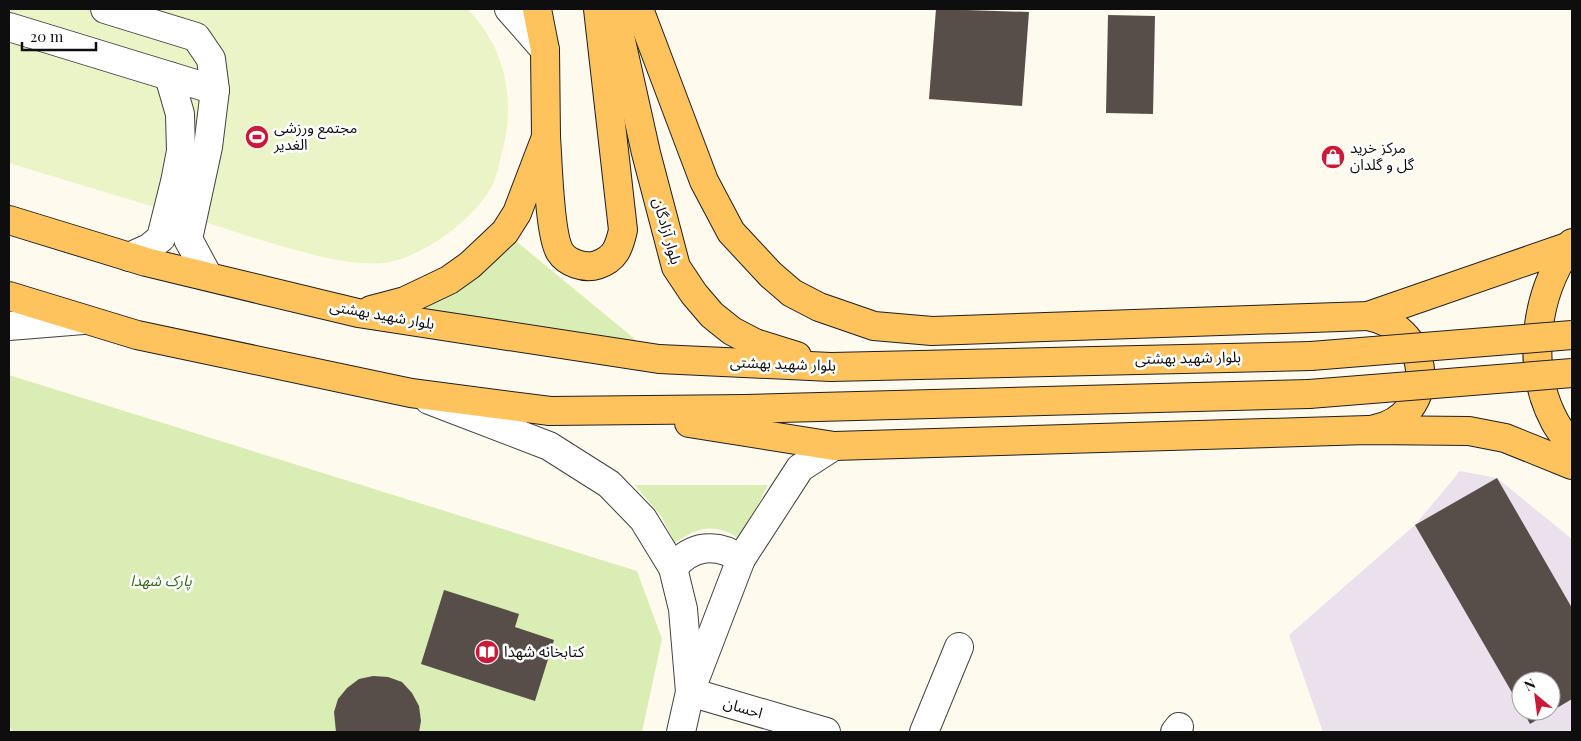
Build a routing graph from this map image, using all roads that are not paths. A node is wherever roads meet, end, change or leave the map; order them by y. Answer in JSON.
{"nodes":[{"id":1,"x":105,"y":9,"type":"edge"},
{"id":2,"x":509,"y":9,"type":"edge"},
{"id":3,"x":537,"y":9,"type":"edge"},
{"id":4,"x":598,"y":9,"type":"edge"},
{"id":5,"x":614,"y":9,"type":"edge"},
{"id":6,"x":639,"y":9,"type":"edge"},
{"id":7,"x":9,"y":27,"type":"edge"},
{"id":8,"x":545,"y":50,"type":"junction"},
{"id":9,"x":169,"y":76,"type":"junction"},
{"id":10,"x":215,"y":90,"type":"junction"},
{"id":11,"x":546,"y":136,"type":"junction"},
{"id":12,"x":180,"y":215,"type":"junction"},
{"id":13,"x":9,"y":220,"type":"edge"},
{"id":14,"x":1572,"y":243,"type":"edge"},
{"id":15,"x":129,"y":257,"type":"junction"},
{"id":16,"x":208,"y":276,"type":"junction"},
{"id":17,"x":9,"y":296,"type":"edge"},
{"id":18,"x":358,"y":313,"type":"junction"},
{"id":19,"x":1368,"y":316,"type":"junction"},
{"id":20,"x":83,"y":320,"type":"junction"},
{"id":21,"x":9,"y":326,"type":"edge"},
{"id":22,"x":1572,"y":335,"type":"edge"},
{"id":23,"x":831,"y":367,"type":"junction"},
{"id":24,"x":1572,"y":372,"type":"edge"},
{"id":25,"x":410,"y":393,"type":"junction"},
{"id":26,"x":616,"y":412,"type":"junction"},
{"id":27,"x":1368,"y":430,"type":"junction"},
{"id":28,"x":834,"y":446,"type":"junction"},
{"id":29,"x":1572,"y":448,"type":"edge"},
{"id":30,"x":1572,"y":465,"type":"edge"},
{"id":31,"x":741,"y":559,"type":"junction"},
{"id":32,"x":672,"y":568,"type":"junction"},
{"id":33,"x":959,"y":647,"type":"dead end"},
{"id":34,"x":690,"y":692,"type":"junction"},
{"id":35,"x":681,"y":732,"type":"edge"},
{"id":36,"x":826,"y":732,"type":"edge"},
{"id":37,"x":924,"y":732,"type":"edge"}],
"edges":[{"from":1,"to":10,"type":"street"},
{"from":2,"to":8,"type":"street"},
{"from":3,"to":8,"type":"main road"},
{"from":4,"to":11,"type":"main road"},
{"from":5,"to":23,"type":"main road","name":"بلوار آزادگان"},
{"from":6,"to":19,"type":"main road"},
{"from":7,"to":9,"type":"street"},
{"from":8,"to":11,"type":"main road"},
{"from":9,"to":10,"type":"street"},
{"from":9,"to":12,"type":"street"},
{"from":10,"to":12,"type":"street"},
{"from":11,"to":18,"type":"main road"},
{"from":12,"to":15,"type":"street"},
{"from":12,"to":16,"type":"street"},
{"from":13,"to":15,"type":"main road","name":"بلوار شهید بهشتی"},
{"from":14,"to":19,"type":"main road"},
{"from":14,"to":29,"type":"main road"},
{"from":15,"to":16,"type":"main road","name":"بلوار شهید بهشتی"},
{"from":16,"to":18,"type":"main road","name":"بلوار شهید بهشتی"},
{"from":17,"to":20,"type":"main road"},
{"from":18,"to":23,"type":"main road","name":"بلوار شهید بهشتی"},
{"from":19,"to":27,"type":"main road"},
{"from":20,"to":21,"type":"street"},
{"from":20,"to":25,"type":"main road"},
{"from":22,"to":23,"type":"main road","name":"بلوار شهید بهشتی","bridge":true},
{"from":24,"to":26,"type":"main road","bridge":true},
{"from":25,"to":26,"type":"main road"},
{"from":25,"to":32,"type":"street"},
{"from":26,"to":28,"type":"main road"},
{"from":27,"to":28,"type":"main road"},
{"from":27,"to":30,"type":"main road"},
{"from":28,"to":31,"type":"street"},
{"from":31,"to":32,"type":"street"},
{"from":31,"to":34,"type":"street"},
{"from":32,"to":34,"type":"street"},
{"from":33,"to":37,"type":"street"},
{"from":34,"to":35,"type":"street"},
{"from":34,"to":36,"type":"street","name":"احسان"}]}
